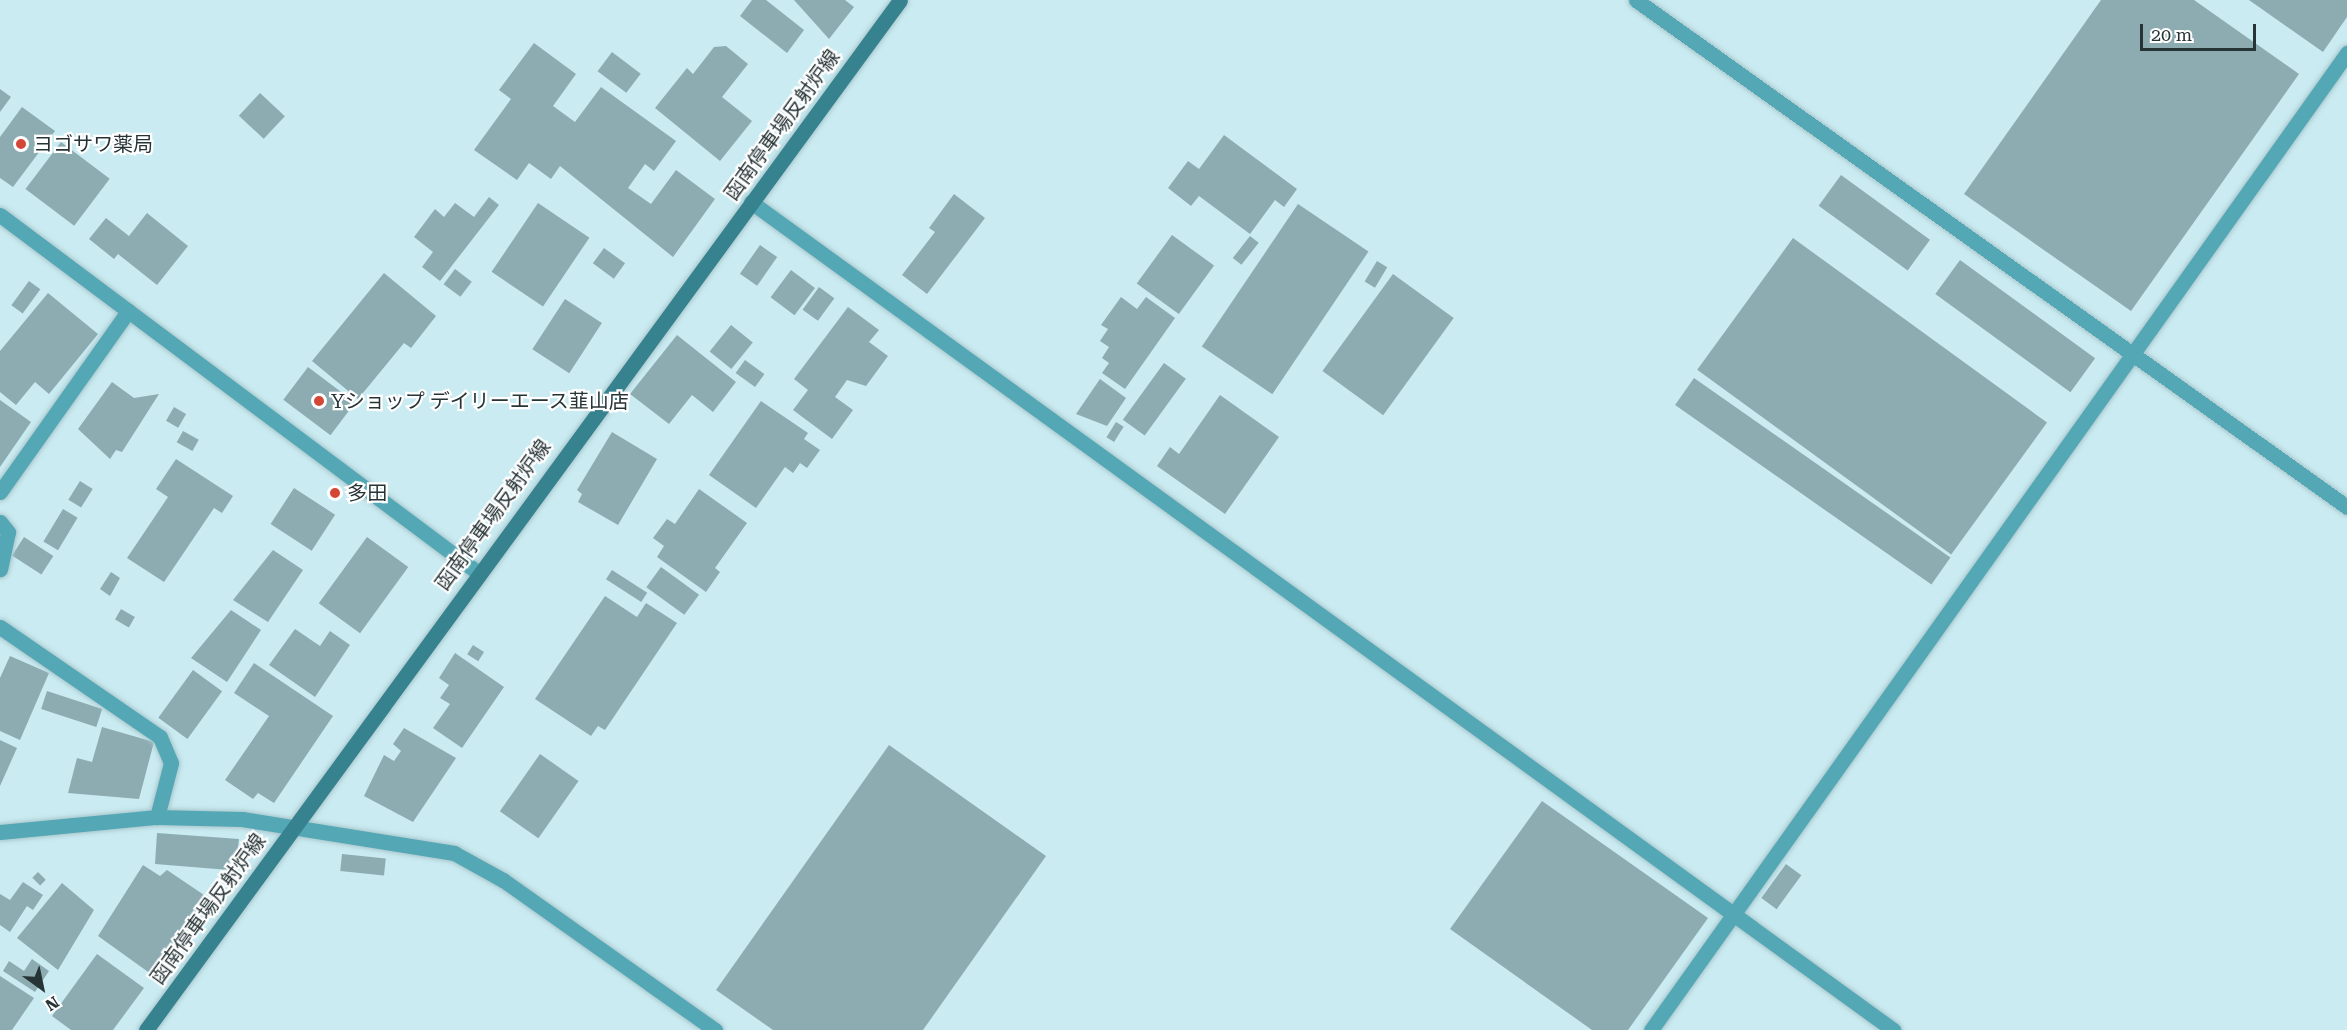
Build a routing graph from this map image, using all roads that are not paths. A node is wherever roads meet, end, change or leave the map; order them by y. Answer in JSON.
{"nodes":[{"id":1,"x":900,"y":0,"type":"edge"},
{"id":2,"x":1636,"y":0,"type":"edge"},
{"id":3,"x":2347,"y":52,"type":"edge"},
{"id":4,"x":751,"y":202,"type":"junction"},
{"id":5,"x":0,"y":215,"type":"edge"},
{"id":6,"x":128,"y":311,"type":"junction"},
{"id":7,"x":2130,"y":354,"type":"junction"},
{"id":8,"x":0,"y":492,"type":"edge"},
{"id":9,"x":2347,"y":507,"type":"edge"},
{"id":10,"x":0,"y":522,"type":"edge"},
{"id":11,"x":0,"y":569,"type":"edge"},
{"id":12,"x":477,"y":572,"type":"junction"},
{"id":13,"x":0,"y":627,"type":"edge"},
{"id":14,"x":157,"y":817,"type":"junction"},
{"id":15,"x":294,"y":827,"type":"junction"},
{"id":16,"x":3,"y":836,"type":"edge"},
{"id":17,"x":1730,"y":916,"type":"junction"},
{"id":18,"x":146,"y":1030,"type":"edge"},
{"id":19,"x":715,"y":1030,"type":"edge"},
{"id":20,"x":1651,"y":1030,"type":"edge"},
{"id":21,"x":1893,"y":1030,"type":"edge"}],
"edges":[{"from":1,"to":4,"type":"main road","name":"函南停車場反射炉線"},
{"from":2,"to":7,"type":"street"},
{"from":3,"to":7,"type":"street"},
{"from":4,"to":12,"type":"main road","name":"函南停車場反射炉線"},
{"from":4,"to":17,"type":"street"},
{"from":5,"to":6,"type":"street"},
{"from":6,"to":8,"type":"street"},
{"from":6,"to":12,"type":"street"},
{"from":7,"to":9,"type":"street"},
{"from":7,"to":17,"type":"street"},
{"from":10,"to":11,"type":"street"},
{"from":12,"to":15,"type":"main road","name":"函南停車場反射炉線"},
{"from":13,"to":14,"type":"street"},
{"from":14,"to":15,"type":"street"},
{"from":14,"to":16,"type":"street"},
{"from":15,"to":18,"type":"main road","name":"函南停車場反射炉線"},
{"from":15,"to":19,"type":"street"},
{"from":17,"to":20,"type":"street"},
{"from":17,"to":21,"type":"street"}]}
